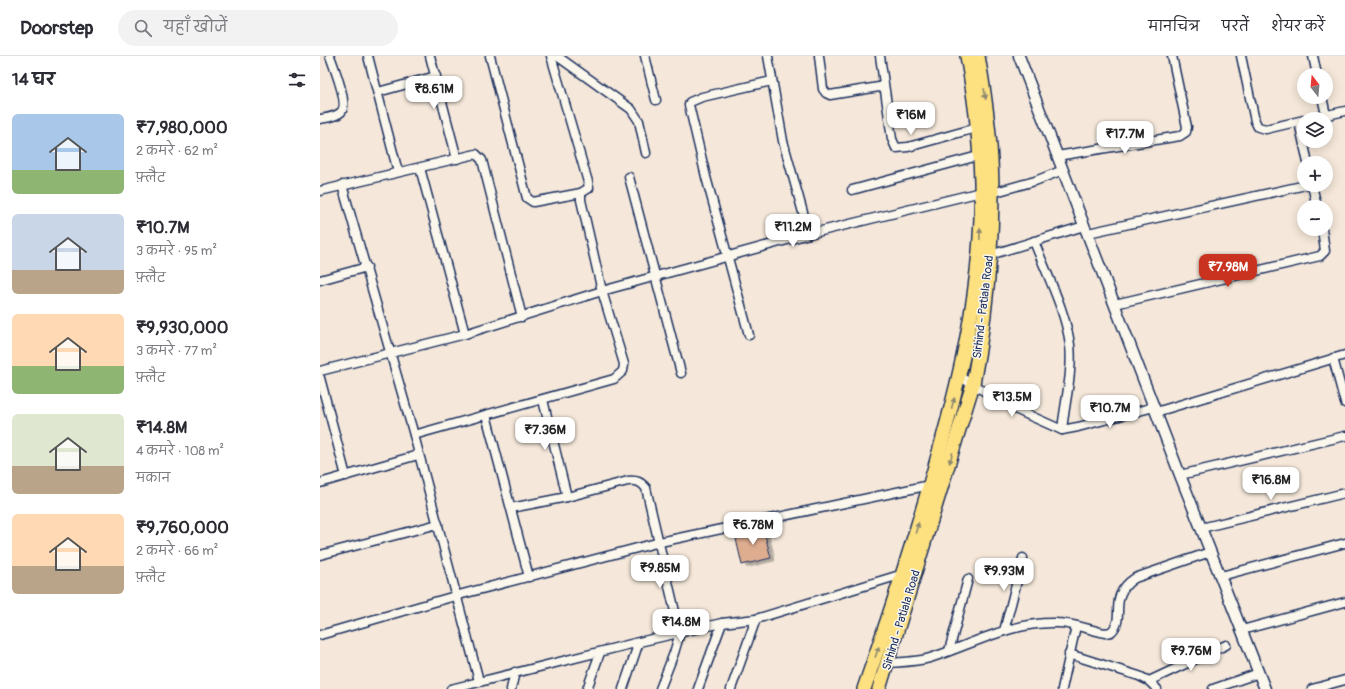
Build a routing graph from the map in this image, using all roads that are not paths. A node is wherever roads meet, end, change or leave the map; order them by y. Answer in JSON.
{"nodes":[{"id":1,"x":330,"y":56,"type":"edge"},
{"id":2,"x":368,"y":56,"type":"edge"},
{"id":3,"x":430,"y":56,"type":"edge"},
{"id":4,"x":490,"y":56,"type":"edge"},
{"id":5,"x":551,"y":56,"type":"edge"},
{"id":6,"x":557,"y":56,"type":"edge"},
{"id":7,"x":645,"y":56,"type":"edge"},
{"id":8,"x":768,"y":56,"type":"edge"},
{"id":9,"x":819,"y":56,"type":"edge"},
{"id":10,"x":880,"y":56,"type":"edge"},
{"id":11,"x":966,"y":56,"type":"edge"},
{"id":12,"x":978,"y":56,"type":"edge"},
{"id":13,"x":1019,"y":56,"type":"edge"},
{"id":14,"x":1172,"y":56,"type":"edge"},
{"id":15,"x":1241,"y":56,"type":"edge"},
{"id":16,"x":1313,"y":56,"type":"edge"},
{"id":17,"x":1316,"y":68,"type":"edge"},
{"id":18,"x":436,"y":76,"type":"junction"},
{"id":19,"x":772,"y":81,"type":"junction"},
{"id":20,"x":883,"y":88,"type":"junction"},
{"id":21,"x":378,"y":92,"type":"junction"},
{"id":22,"x":656,"y":100,"type":"dead end"},
{"id":23,"x":1345,"y":111,"type":"edge"},
{"id":24,"x":1333,"y":114,"type":"edge"},
{"id":25,"x":320,"y":119,"type":"edge"},
{"id":26,"x":1297,"y":122,"type":"edge"},
{"id":27,"x":976,"y":128,"type":"junction"},
{"id":28,"x":646,"y":153,"type":"dead end"},
{"id":29,"x":978,"y":156,"type":"junction"},
{"id":30,"x":1057,"y":156,"type":"junction"},
{"id":31,"x":457,"y":159,"type":"junction"},
{"id":32,"x":420,"y":168,"type":"junction"},
{"id":33,"x":1063,"y":170,"type":"junction"},
{"id":34,"x":398,"y":172,"type":"junction"},
{"id":35,"x":629,"y":177,"type":"dead end"},
{"id":36,"x":342,"y":185,"type":"junction"},
{"id":37,"x":1297,"y":187,"type":"edge"},
{"id":38,"x":852,"y":190,"type":"dead end"},
{"id":39,"x":320,"y":191,"type":"edge"},
{"id":40,"x":987,"y":192,"type":"junction"},
{"id":41,"x":581,"y":193,"type":"junction"},
{"id":42,"x":1086,"y":229,"type":"junction"},
{"id":43,"x":809,"y":234,"type":"junction"},
{"id":44,"x":1323,"y":236,"type":"edge"},
{"id":45,"x":1034,"y":241,"type":"junction"},
{"id":46,"x":990,"y":255,"type":"junction"},
{"id":47,"x":727,"y":256,"type":"junction"},
{"id":48,"x":367,"y":267,"type":"junction"},
{"id":49,"x":656,"y":276,"type":"junction"},
{"id":50,"x":320,"y":280,"type":"edge"},
{"id":51,"x":602,"y":291,"type":"junction"},
{"id":52,"x":1115,"y":304,"type":"junction"},
{"id":53,"x":522,"y":317,"type":"junction"},
{"id":54,"x":465,"y":334,"type":"junction"},
{"id":55,"x":749,"y":335,"type":"dead end"},
{"id":56,"x":391,"y":353,"type":"junction"},
{"id":57,"x":1345,"y":355,"type":"edge"},
{"id":58,"x":1333,"y":358,"type":"junction"},
{"id":59,"x":320,"y":371,"type":"edge"},
{"id":60,"x":681,"y":374,"type":"dead end"},
{"id":61,"x":960,"y":377,"type":"junction"},
{"id":62,"x":320,"y":378,"type":"edge"},
{"id":63,"x":973,"y":384,"type":"junction"},
{"id":64,"x":543,"y":400,"type":"junction"},
{"id":65,"x":1345,"y":403,"type":"edge"},
{"id":66,"x":1155,"y":410,"type":"junction"},
{"id":67,"x":486,"y":415,"type":"junction"},
{"id":68,"x":1062,"y":430,"type":"junction"},
{"id":69,"x":414,"y":436,"type":"junction"},
{"id":70,"x":1345,"y":436,"type":"edge"},
{"id":71,"x":418,"y":455,"type":"junction"},
{"id":72,"x":1180,"y":475,"type":"junction"},
{"id":73,"x":346,"y":476,"type":"junction"},
{"id":74,"x":320,"y":483,"type":"edge"},
{"id":75,"x":930,"y":485,"type":"junction"},
{"id":76,"x":1345,"y":493,"type":"edge"},
{"id":77,"x":567,"y":497,"type":"junction"},
{"id":78,"x":511,"y":508,"type":"junction"},
{"id":79,"x":438,"y":524,"type":"junction"},
{"id":80,"x":1201,"y":528,"type":"junction"},
{"id":81,"x":660,"y":542,"type":"junction"},
{"id":82,"x":1345,"y":543,"type":"edge"},
{"id":83,"x":1210,"y":552,"type":"junction"},
{"id":84,"x":320,"y":555,"type":"edge"},
{"id":85,"x":1023,"y":558,"type":"dead end"},
{"id":86,"x":903,"y":574,"type":"junction"},
{"id":87,"x":1221,"y":576,"type":"junction"},
{"id":88,"x":529,"y":577,"type":"junction"},
{"id":89,"x":968,"y":579,"type":"dead end"},
{"id":90,"x":455,"y":596,"type":"junction"},
{"id":91,"x":1345,"y":602,"type":"edge"},
{"id":92,"x":756,"y":618,"type":"junction"},
{"id":93,"x":722,"y":623,"type":"junction"},
{"id":94,"x":1076,"y":626,"type":"junction"},
{"id":95,"x":1242,"y":630,"type":"junction"},
{"id":96,"x":1004,"y":631,"type":"junction"},
{"id":97,"x":680,"y":633,"type":"junction"},
{"id":98,"x":320,"y":635,"type":"edge"},
{"id":99,"x":639,"y":642,"type":"junction"},
{"id":100,"x":1226,"y":645,"type":"dead end"},
{"id":101,"x":949,"y":651,"type":"junction"},
{"id":102,"x":600,"y":653,"type":"junction"},
{"id":103,"x":1069,"y":654,"type":"junction"},
{"id":104,"x":888,"y":663,"type":"junction"},
{"id":105,"x":515,"y":672,"type":"junction"},
{"id":106,"x":1259,"y":673,"type":"junction"},
{"id":107,"x":1149,"y":680,"type":"junction"},
{"id":108,"x":1345,"y":680,"type":"edge"},
{"id":109,"x":479,"y":681,"type":"junction"},
{"id":110,"x":453,"y":689,"type":"edge"},
{"id":111,"x":511,"y":689,"type":"edge"},
{"id":112,"x":587,"y":689,"type":"edge"},
{"id":113,"x":623,"y":689,"type":"edge"},
{"id":114,"x":660,"y":689,"type":"edge"},
{"id":115,"x":698,"y":689,"type":"edge"},
{"id":116,"x":731,"y":689,"type":"edge"},
{"id":117,"x":864,"y":689,"type":"edge"},
{"id":118,"x":879,"y":689,"type":"edge"},
{"id":119,"x":1062,"y":689,"type":"edge"},
{"id":120,"x":1157,"y":689,"type":"edge"},
{"id":121,"x":1213,"y":689,"type":"edge"},
{"id":122,"x":1265,"y":689,"type":"edge"},
{"id":123,"x":1312,"y":689,"type":"edge"}],
"edges":[{"from":1,"to":25,"type":"street"},
{"from":2,"to":21,"type":"street"},
{"from":3,"to":18,"type":"street"},
{"from":4,"to":41,"type":"street"},
{"from":5,"to":41,"type":"street"},
{"from":6,"to":28,"type":"street"},
{"from":7,"to":22,"type":"street"},
{"from":8,"to":19,"type":"street"},
{"from":9,"to":20,"type":"street"},
{"from":10,"to":20,"type":"street"},
{"from":11,"to":27,"type":"main road"},
{"from":12,"to":40,"type":"main road","name":"Sirhind - Patiala Road","one_way":true},
{"from":13,"to":30,"type":"street"},
{"from":14,"to":30,"type":"street"},
{"from":15,"to":26,"type":"street"},
{"from":16,"to":17,"type":"street"},
{"from":18,"to":21,"type":"street"},
{"from":18,"to":31,"type":"street"},
{"from":19,"to":43,"type":"street"},
{"from":19,"to":47,"type":"street"},
{"from":20,"to":27,"type":"street"},
{"from":21,"to":34,"type":"street"},
{"from":23,"to":24,"type":"street"},
{"from":27,"to":29,"type":"main road"},
{"from":29,"to":38,"type":"street"},
{"from":29,"to":40,"type":"main road"},
{"from":30,"to":33,"type":"street"},
{"from":31,"to":32,"type":"street"},
{"from":31,"to":53,"type":"street"},
{"from":32,"to":34,"type":"street"},
{"from":32,"to":54,"type":"street"},
{"from":33,"to":40,"type":"street"},
{"from":33,"to":42,"type":"street"},
{"from":34,"to":36,"type":"street"},
{"from":35,"to":49,"type":"street"},
{"from":36,"to":39,"type":"street"},
{"from":36,"to":48,"type":"street"},
{"from":37,"to":42,"type":"street"},
{"from":40,"to":43,"type":"street"},
{"from":40,"to":46,"type":"main road","name":"Sirhind - Patiala Road"},
{"from":61,"to":40,"type":"main road","one_way":true},
{"from":41,"to":51,"type":"street"},
{"from":42,"to":45,"type":"street"},
{"from":42,"to":52,"type":"street"},
{"from":43,"to":47,"type":"street"},
{"from":44,"to":52,"type":"street"},
{"from":45,"to":46,"type":"street"},
{"from":45,"to":68,"type":"street"},
{"from":46,"to":63,"type":"main road","name":"Sirhind - Patiala Road"},
{"from":47,"to":49,"type":"street"},
{"from":47,"to":55,"type":"street"},
{"from":48,"to":50,"type":"street"},
{"from":48,"to":56,"type":"street"},
{"from":49,"to":51,"type":"street"},
{"from":49,"to":60,"type":"street"},
{"from":51,"to":53,"type":"street"},
{"from":51,"to":64,"type":"street"},
{"from":52,"to":66,"type":"street"},
{"from":53,"to":54,"type":"street"},
{"from":54,"to":56,"type":"street"},
{"from":56,"to":59,"type":"street"},
{"from":56,"to":69,"type":"street"},
{"from":57,"to":58,"type":"street"},
{"from":58,"to":65,"type":"street"},
{"from":58,"to":66,"type":"street"},
{"from":61,"to":63,"type":"street"},
{"from":75,"to":61,"type":"main road","one_way":true},
{"from":62,"to":73,"type":"street"},
{"from":63,"to":68,"type":"street"},
{"from":63,"to":104,"type":"main road","name":"Sirhind - Patiala Road","one_way":true},
{"from":64,"to":67,"type":"street"},
{"from":64,"to":77,"type":"street"},
{"from":66,"to":68,"type":"street"},
{"from":66,"to":72,"type":"street"},
{"from":67,"to":69,"type":"street"},
{"from":67,"to":78,"type":"street"},
{"from":69,"to":71,"type":"street"},
{"from":70,"to":72,"type":"street"},
{"from":71,"to":73,"type":"street"},
{"from":71,"to":79,"type":"street"},
{"from":72,"to":80,"type":"street"},
{"from":73,"to":74,"type":"street"},
{"from":75,"to":81,"type":"street"},
{"from":86,"to":75,"type":"main road","one_way":true},
{"from":76,"to":80,"type":"street"},
{"from":77,"to":78,"type":"street"},
{"from":77,"to":81,"type":"street"},
{"from":78,"to":88,"type":"street"},
{"from":79,"to":84,"type":"street"},
{"from":79,"to":90,"type":"street"},
{"from":80,"to":83,"type":"street"},
{"from":81,"to":88,"type":"street"},
{"from":81,"to":97,"type":"street"},
{"from":82,"to":87,"type":"street"},
{"from":83,"to":87,"type":"street"},
{"from":83,"to":94,"type":"street"},
{"from":85,"to":96,"type":"street"},
{"from":86,"to":92,"type":"street"},
{"from":117,"to":86,"type":"main road","one_way":true},
{"from":87,"to":95,"type":"street"},
{"from":88,"to":90,"type":"street"},
{"from":89,"to":101,"type":"street"},
{"from":90,"to":98,"type":"street"},
{"from":90,"to":109,"type":"street"},
{"from":91,"to":95,"type":"street"},
{"from":92,"to":93,"type":"street"},
{"from":92,"to":116,"type":"street"},
{"from":93,"to":97,"type":"street"},
{"from":93,"to":115,"type":"street"},
{"from":94,"to":96,"type":"street"},
{"from":94,"to":103,"type":"street"},
{"from":95,"to":106,"type":"street"},
{"from":96,"to":101,"type":"street"},
{"from":97,"to":99,"type":"street"},
{"from":97,"to":114,"type":"street"},
{"from":99,"to":102,"type":"street"},
{"from":99,"to":113,"type":"street"},
{"from":100,"to":107,"type":"street"},
{"from":101,"to":104,"type":"street"},
{"from":102,"to":105,"type":"street"},
{"from":102,"to":112,"type":"street"},
{"from":103,"to":107,"type":"street"},
{"from":103,"to":119,"type":"street"},
{"from":104,"to":118,"type":"main road","name":"Sirhind - Patiala Road"},
{"from":105,"to":109,"type":"street"},
{"from":105,"to":111,"type":"street"},
{"from":106,"to":121,"type":"street"},
{"from":106,"to":122,"type":"street"},
{"from":107,"to":120,"type":"street"},
{"from":108,"to":123,"type":"street"},
{"from":109,"to":110,"type":"street"}]}
